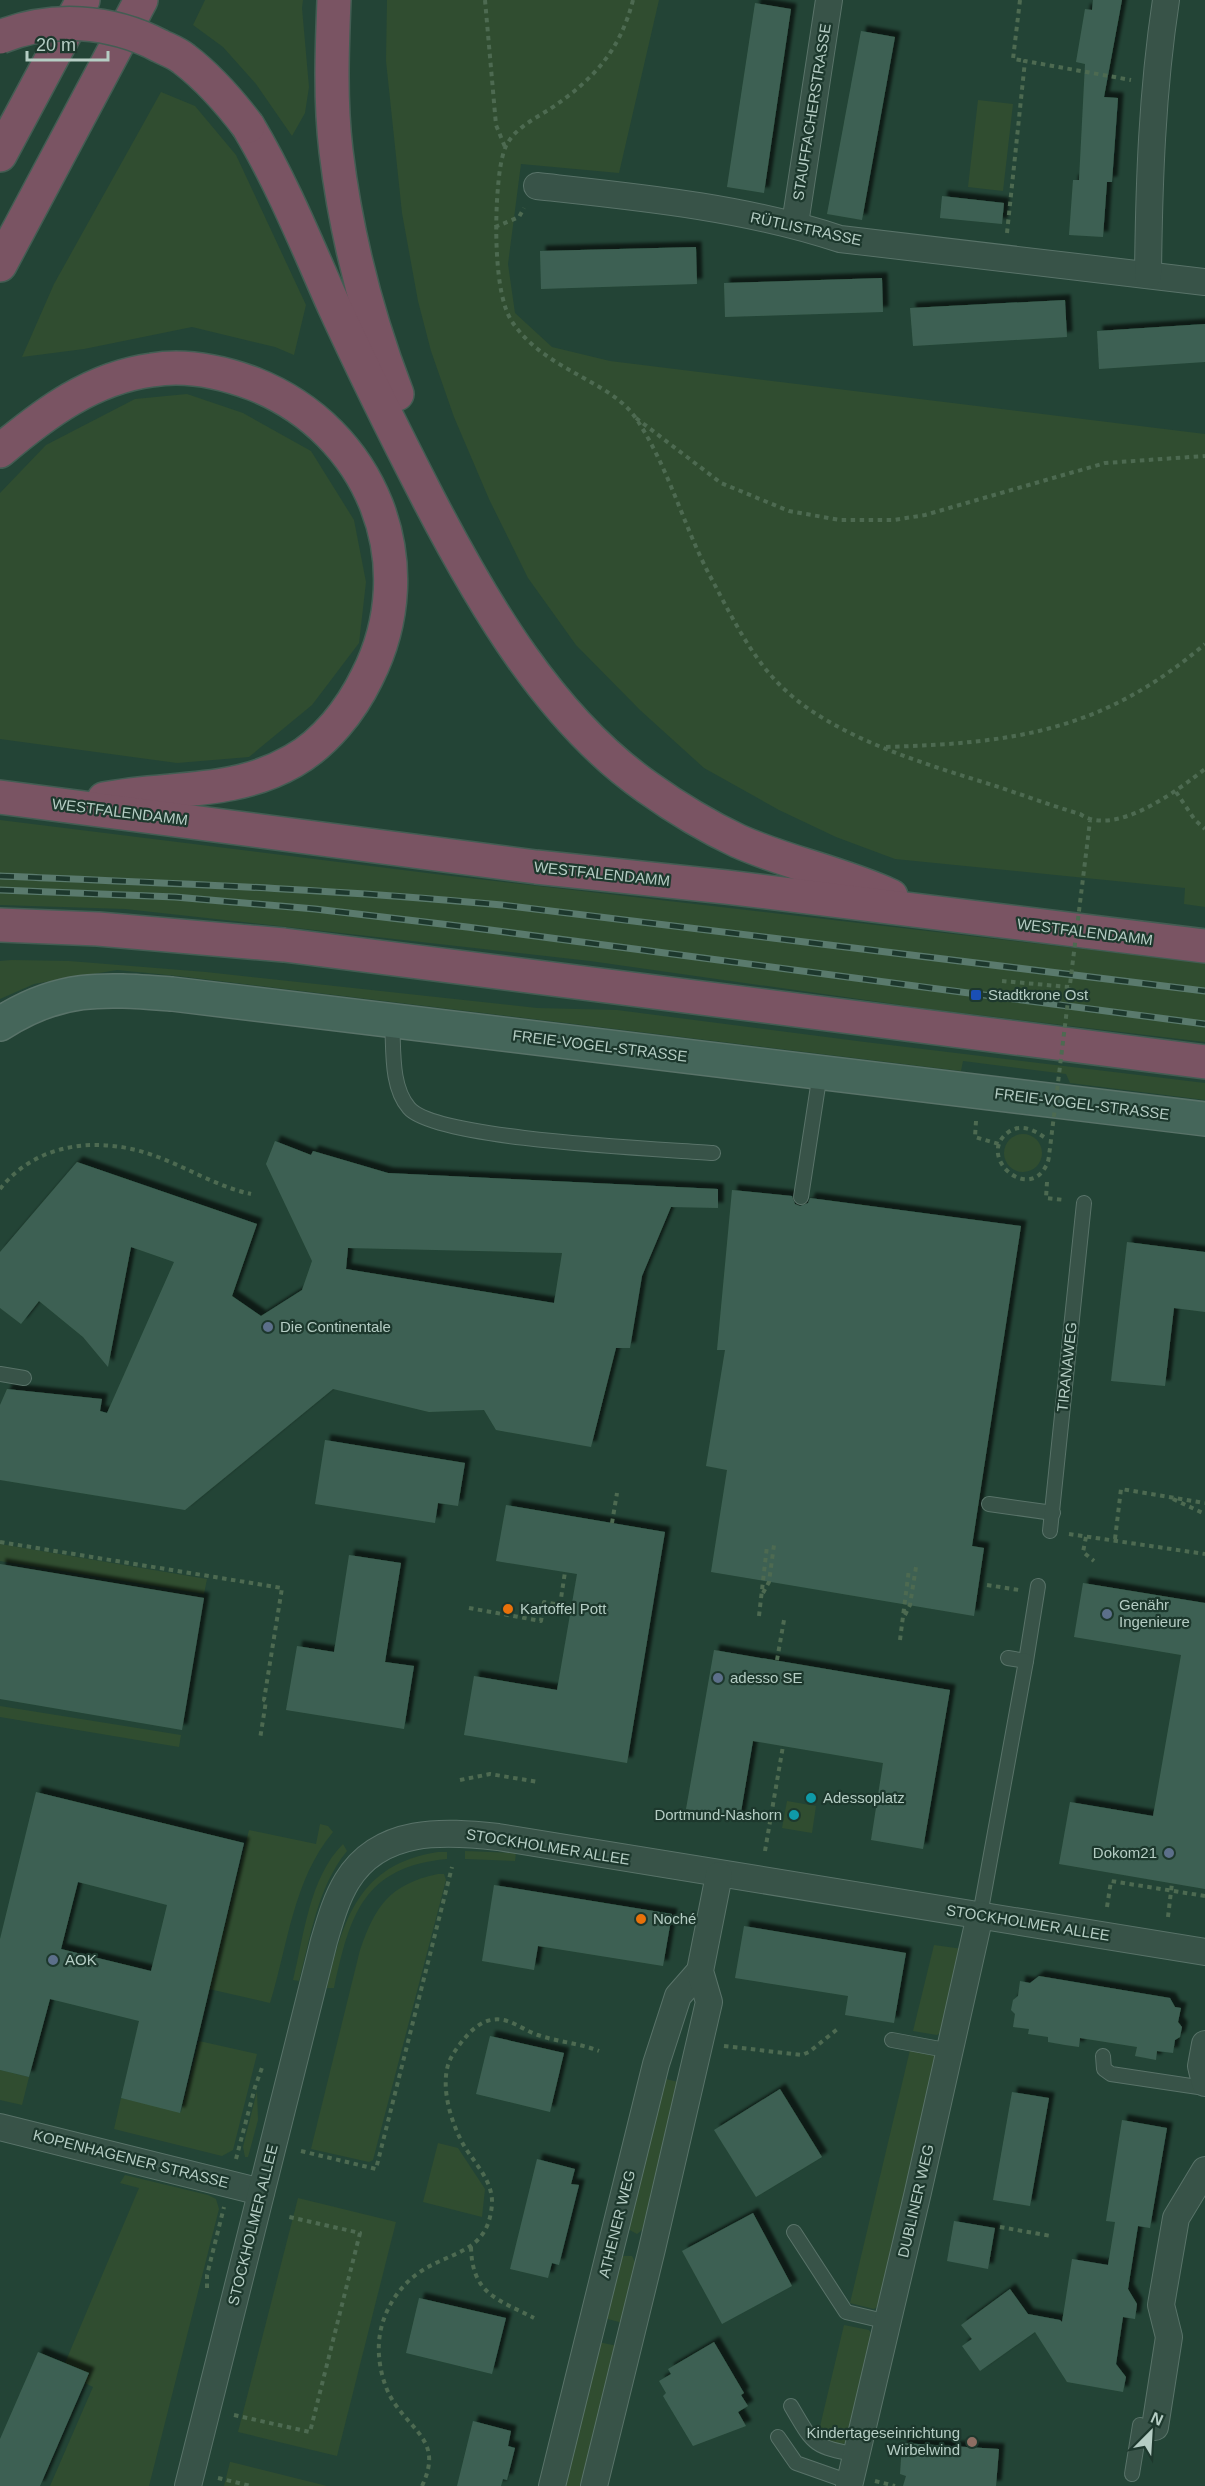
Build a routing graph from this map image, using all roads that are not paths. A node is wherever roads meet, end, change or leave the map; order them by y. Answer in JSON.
{"nodes":[{"id":1,"x":83,"y":0,"type":"edge"},
{"id":2,"x":141,"y":0,"type":"edge"},
{"id":3,"x":334,"y":0,"type":"edge"},
{"id":4,"x":829,"y":0,"type":"edge"},
{"id":5,"x":1166,"y":0,"type":"edge"},
{"id":6,"x":0,"y":37,"type":"edge"},
{"id":7,"x":0,"y":155,"type":"edge"},
{"id":8,"x":537,"y":186,"type":"road end"},
{"id":9,"x":795,"y":224,"type":"junction"},
{"id":10,"x":0,"y":265,"type":"edge"},
{"id":11,"x":1148,"y":275,"type":"junction"},
{"id":12,"x":1205,"y":282,"type":"edge"},
{"id":13,"x":0,"y":451,"type":"edge"},
{"id":14,"x":430,"y":502,"type":"junction"},
{"id":15,"x":0,"y":797,"type":"edge"},
{"id":16,"x":70,"y":806,"type":"junction"},
{"id":17,"x":925,"y":912,"type":"junction"},
{"id":18,"x":0,"y":925,"type":"edge"},
{"id":19,"x":98,"y":929,"type":"junction"},
{"id":20,"x":0,"y":946,"type":"edge"},
{"id":21,"x":1205,"y":946,"type":"edge"},
{"id":22,"x":392,"y":1020,"type":"junction"},
{"id":23,"x":0,"y":1024,"type":"edge"},
{"id":24,"x":1205,"y":1062,"type":"edge"},
{"id":25,"x":820,"y":1073,"type":"junction"},
{"id":26,"x":1205,"y":1119,"type":"edge"},
{"id":27,"x":713,"y":1153,"type":"dead end"},
{"id":28,"x":801,"y":1197,"type":"dead end"},
{"id":29,"x":1084,"y":1203,"type":"road end"},
{"id":30,"x":0,"y":1374,"type":"edge"},
{"id":31,"x":24,"y":1378,"type":"dead end"},
{"id":32,"x":989,"y":1504,"type":"dead end"},
{"id":33,"x":1053,"y":1513,"type":"junction"},
{"id":34,"x":1050,"y":1531,"type":"road end"},
{"id":35,"x":1037,"y":1589,"type":"road end"},
{"id":36,"x":1008,"y":1658,"type":"dead end"},
{"id":37,"x":1026,"y":1661,"type":"junction"},
{"id":38,"x":719,"y":1875,"type":"junction"},
{"id":39,"x":980,"y":1915,"type":"junction"},
{"id":40,"x":1205,"y":1952,"type":"edge"},
{"id":41,"x":700,"y":1971,"type":"junction"},
{"id":42,"x":892,"y":2040,"type":"dead end"},
{"id":43,"x":1205,"y":2044,"type":"edge"},
{"id":44,"x":951,"y":2051,"type":"junction"},
{"id":45,"x":1103,"y":2056,"type":"dead end"},
{"id":46,"x":1205,"y":2083,"type":"edge"},
{"id":47,"x":1205,"y":2088,"type":"edge"},
{"id":48,"x":0,"y":2127,"type":"edge"},
{"id":49,"x":1205,"y":2170,"type":"edge"},
{"id":50,"x":261,"y":2192,"type":"junction"},
{"id":51,"x":794,"y":2232,"type":"dead end"},
{"id":52,"x":888,"y":2322,"type":"junction"},
{"id":53,"x":791,"y":2406,"type":"dead end"},
{"id":54,"x":1148,"y":2426,"type":"joint"},
{"id":55,"x":778,"y":2437,"type":"dead end"},
{"id":56,"x":857,"y":2455,"type":"junction"},
{"id":57,"x":1132,"y":2474,"type":"dead end"},
{"id":58,"x":849,"y":2484,"type":"edge"},
{"id":59,"x":188,"y":2486,"type":"edge"},
{"id":60,"x":552,"y":2486,"type":"edge"},
{"id":61,"x":594,"y":2486,"type":"edge"}],
"edges":[{"from":1,"to":7,"type":"highway"},
{"from":2,"to":10,"type":"highway"},
{"from":3,"to":14,"type":"highway"},
{"from":4,"to":9,"type":"street","name":"STAUFFACHERSTRASSE"},
{"from":5,"to":11,"type":"street"},
{"from":6,"to":14,"type":"highway","bridge":true},
{"from":8,"to":9,"type":"street","name":"RÜTLISTRASSE"},
{"from":9,"to":11,"type":"street","name":"RÜTLISTRASSE"},
{"from":11,"to":12,"type":"street","name":"RÜTLISTRASSE"},
{"from":13,"to":16,"type":"highway"},
{"from":14,"to":17,"type":"highway"},
{"from":15,"to":16,"type":"highway","name":"WESTFALENDAMM"},
{"from":16,"to":17,"type":"highway","name":"WESTFALENDAMM"},
{"from":17,"to":21,"type":"highway","name":"WESTFALENDAMM"},
{"from":18,"to":19,"type":"highway"},
{"from":19,"to":20,"type":"highway"},
{"from":19,"to":24,"type":"highway"},
{"from":22,"to":23,"type":"street","name":"FREIE-VOGEL-STRASSE"},
{"from":22,"to":25,"type":"street","name":"FREIE-VOGEL-STRASSE"},
{"from":22,"to":27,"type":"lane"},
{"from":25,"to":26,"type":"street","name":"FREIE-VOGEL-STRASSE"},
{"from":25,"to":28,"type":"lane"},
{"from":29,"to":33,"type":"lane","name":"TIRANAWEG"},
{"from":30,"to":31,"type":"lane"},
{"from":32,"to":33,"type":"lane"},
{"from":33,"to":34,"type":"lane","name":"TIRANAWEG"},
{"from":35,"to":37,"type":"lane"},
{"from":36,"to":37,"type":"lane"},
{"from":37,"to":39,"type":"lane"},
{"from":38,"to":39,"type":"street","name":"STOCKHOLMER ALLEE"},
{"from":38,"to":41,"type":"street"},
{"from":38,"to":50,"type":"street","name":"STOCKHOLMER ALLEE"},
{"from":39,"to":40,"type":"street","name":"STOCKHOLMER ALLEE"},
{"from":39,"to":44,"type":"street","name":"DUBLINER WEG"},
{"from":41,"to":60,"type":"street","name":"ATHENER WEG"},
{"from":41,"to":61,"type":"street"},
{"from":42,"to":44,"type":"lane"},
{"from":43,"to":46,"type":"street"},
{"from":44,"to":52,"type":"street","name":"DUBLINER WEG"},
{"from":45,"to":47,"type":"lane"},
{"from":48,"to":50,"type":"street","name":"KOPENHAGENER STRASSE"},
{"from":49,"to":54,"type":"street"},
{"from":50,"to":59,"type":"street","name":"STOCKHOLMER ALLEE"},
{"from":51,"to":52,"type":"lane"},
{"from":52,"to":56,"type":"street","name":"DUBLINER WEG"},
{"from":53,"to":56,"type":"lane"},
{"from":54,"to":57,"type":"lane"},
{"from":55,"to":58,"type":"lane"},
{"from":56,"to":58,"type":"street","name":"DUBLINER WEG"}]}
